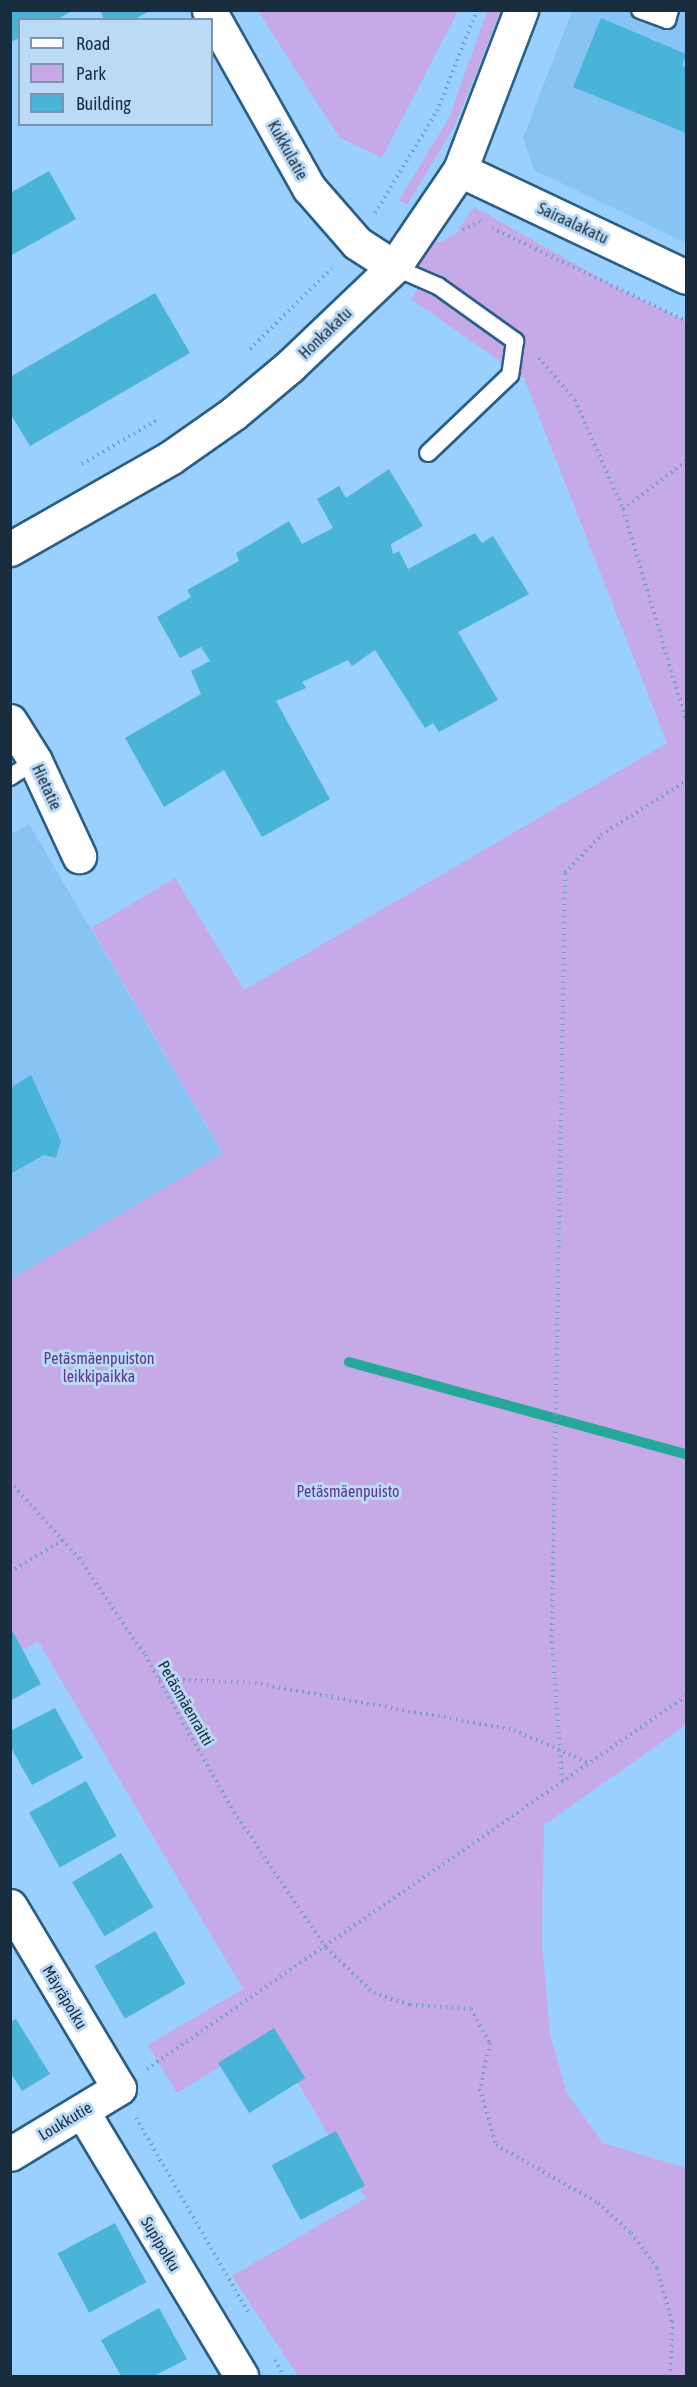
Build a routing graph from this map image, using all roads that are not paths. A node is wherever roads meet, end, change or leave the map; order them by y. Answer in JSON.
{"nodes":[{"id":1,"x":209,"y":10,"type":"edge"},
{"id":2,"x":521,"y":10,"type":"edge"},
{"id":3,"x":640,"y":10,"type":"edge"},
{"id":4,"x":670,"y":10,"type":"edge"},
{"id":5,"x":459,"y":170,"type":"junction"},
{"id":6,"x":394,"y":267,"type":"junction"},
{"id":7,"x":687,"y":277,"type":"edge"},
{"id":8,"x":428,"y":453,"type":"dead end"},
{"id":9,"x":10,"y":549,"type":"edge"},
{"id":10,"x":10,"y":721,"type":"edge"},
{"id":11,"x":23,"y":769,"type":"edge"},
{"id":12,"x":79,"y":856,"type":"dead end"},
{"id":13,"x":10,"y":1906,"type":"edge"},
{"id":14,"x":115,"y":2082,"type":"joint"},
{"id":15,"x":82,"y":2111,"type":"junction"},
{"id":16,"x":10,"y":2154,"type":"edge"},
{"id":17,"x":241,"y":2376,"type":"edge"}],
"edges":[{"from":1,"to":6,"type":"street","name":"Kukkulatie"},
{"from":2,"to":5,"type":"street","name":"Honkakatu"},
{"from":3,"to":4,"type":"lane"},
{"from":5,"to":6,"type":"street","name":"Honkakatu"},
{"from":5,"to":7,"type":"street","name":"Sairaalakatu"},
{"from":6,"to":8,"type":"lane"},
{"from":6,"to":9,"type":"street","name":"Honkakatu"},
{"from":10,"to":11,"type":"street","name":"Hietatie"},
{"from":11,"to":12,"type":"street","name":"Hietatie"},
{"from":13,"to":14,"type":"street","name":"Mäyräpolku"},
{"from":14,"to":15,"type":"street","name":"Loukkutie"},
{"from":15,"to":16,"type":"street","name":"Loukkutie"},
{"from":15,"to":17,"type":"street","name":"Supipolku"}]}
